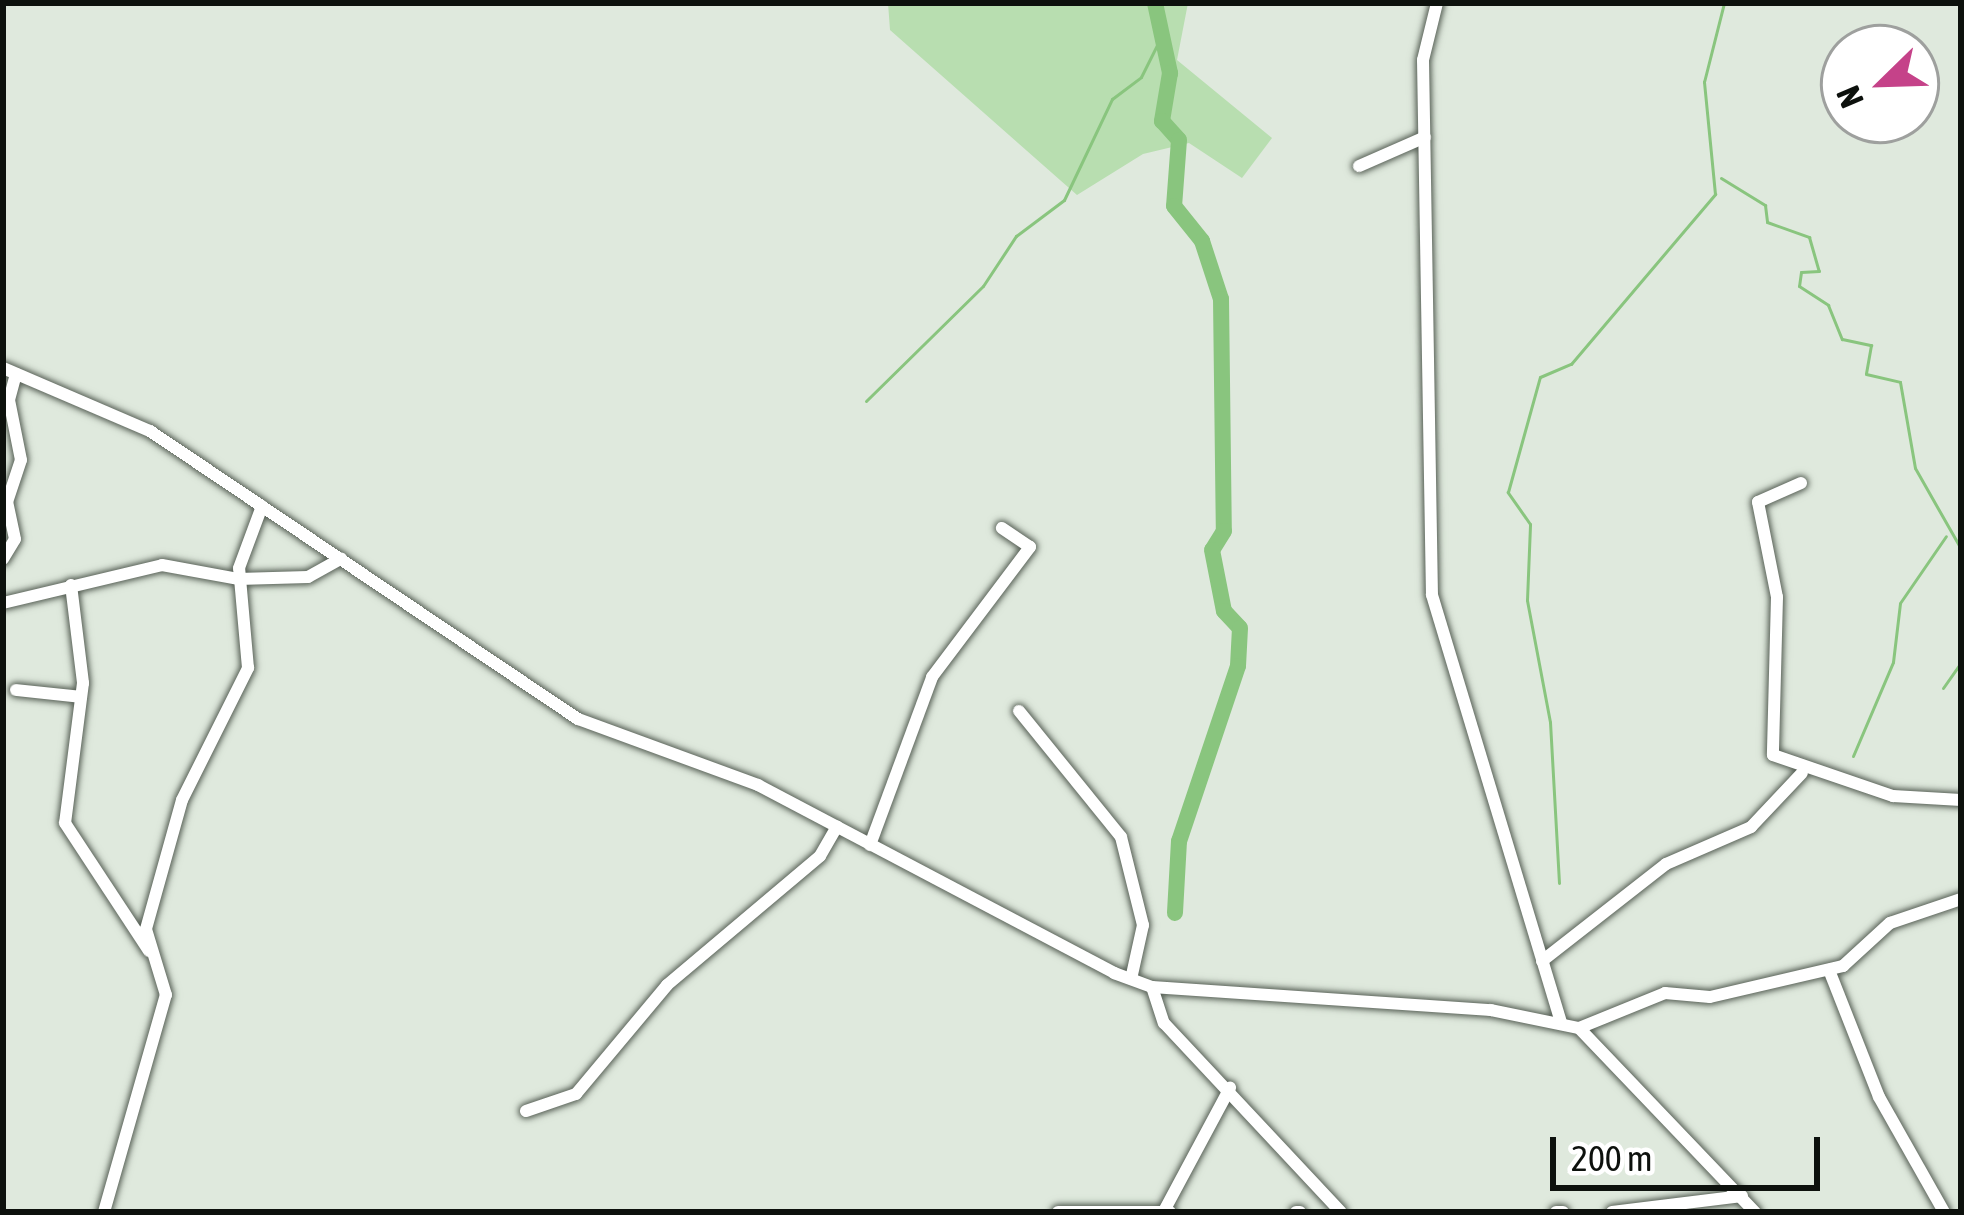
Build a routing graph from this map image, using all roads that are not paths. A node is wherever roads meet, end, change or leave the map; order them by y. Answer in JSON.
{"nodes":[{"id":1,"x":1437,"y":3,"type":"edge"},
{"id":2,"x":1425,"y":136,"type":"junction"},
{"id":3,"x":1359,"y":166,"type":"dead end"},
{"id":4,"x":10,"y":371,"type":"edge"},
{"id":5,"x":1801,"y":482,"type":"dead end"},
{"id":6,"x":262,"y":506,"type":"junction"},
{"id":7,"x":1002,"y":528,"type":"dead end"},
{"id":8,"x":341,"y":559,"type":"junction"},
{"id":9,"x":3,"y":560,"type":"edge"},
{"id":10,"x":238,"y":579,"type":"junction"},
{"id":11,"x":71,"y":585,"type":"junction"},
{"id":12,"x":3,"y":603,"type":"edge"},
{"id":13,"x":16,"y":690,"type":"dead end"},
{"id":14,"x":82,"y":697,"type":"junction"},
{"id":15,"x":1019,"y":712,"type":"dead end"},
{"id":16,"x":1802,"y":773,"type":"junction"},
{"id":17,"x":1961,"y":800,"type":"edge"},
{"id":18,"x":836,"y":826,"type":"junction"},
{"id":19,"x":870,"y":845,"type":"junction"},
{"id":20,"x":1961,"y":899,"type":"edge"},
{"id":21,"x":149,"y":951,"type":"junction"},
{"id":22,"x":1542,"y":961,"type":"junction"},
{"id":23,"x":1829,"y":970,"type":"junction"},
{"id":24,"x":1131,"y":979,"type":"junction"},
{"id":25,"x":1152,"y":987,"type":"junction"},
{"id":26,"x":1561,"y":1022,"type":"junction"},
{"id":27,"x":1579,"y":1028,"type":"junction"},
{"id":28,"x":1231,"y":1088,"type":"junction"},
{"id":29,"x":526,"y":1111,"type":"dead end"},
{"id":30,"x":1742,"y":1196,"type":"junction"},
{"id":31,"x":1163,"y":1211,"type":"edge"},
{"id":32,"x":104,"y":1212,"type":"edge"},
{"id":33,"x":1058,"y":1212,"type":"edge"},
{"id":34,"x":1341,"y":1212,"type":"edge"},
{"id":35,"x":1612,"y":1212,"type":"edge"},
{"id":36,"x":1755,"y":1212,"type":"edge"},
{"id":37,"x":1944,"y":1212,"type":"edge"}],
"edges":[{"from":1,"to":2,"type":"street"},
{"from":2,"to":3,"type":"street"},
{"from":2,"to":22,"type":"street"},
{"from":4,"to":6,"type":"street"},
{"from":4,"to":9,"type":"street"},
{"from":5,"to":16,"type":"street"},
{"from":6,"to":8,"type":"street"},
{"from":6,"to":10,"type":"street"},
{"from":7,"to":19,"type":"street"},
{"from":8,"to":10,"type":"street"},
{"from":8,"to":18,"type":"street"},
{"from":10,"to":11,"type":"street"},
{"from":10,"to":21,"type":"street"},
{"from":11,"to":12,"type":"street"},
{"from":11,"to":14,"type":"street"},
{"from":13,"to":14,"type":"street"},
{"from":14,"to":21,"type":"street"},
{"from":15,"to":24,"type":"street"},
{"from":16,"to":17,"type":"street"},
{"from":16,"to":22,"type":"street"},
{"from":18,"to":19,"type":"street"},
{"from":18,"to":29,"type":"street"},
{"from":19,"to":24,"type":"street"},
{"from":20,"to":23,"type":"street"},
{"from":21,"to":32,"type":"street"},
{"from":22,"to":26,"type":"street"},
{"from":23,"to":27,"type":"street"},
{"from":23,"to":37,"type":"street"},
{"from":24,"to":25,"type":"street"},
{"from":25,"to":26,"type":"street"},
{"from":25,"to":28,"type":"street"},
{"from":26,"to":27,"type":"street"},
{"from":27,"to":30,"type":"street"},
{"from":28,"to":31,"type":"street"},
{"from":28,"to":34,"type":"street"},
{"from":30,"to":35,"type":"street"},
{"from":30,"to":36,"type":"street"},
{"from":31,"to":33,"type":"street"}]}
